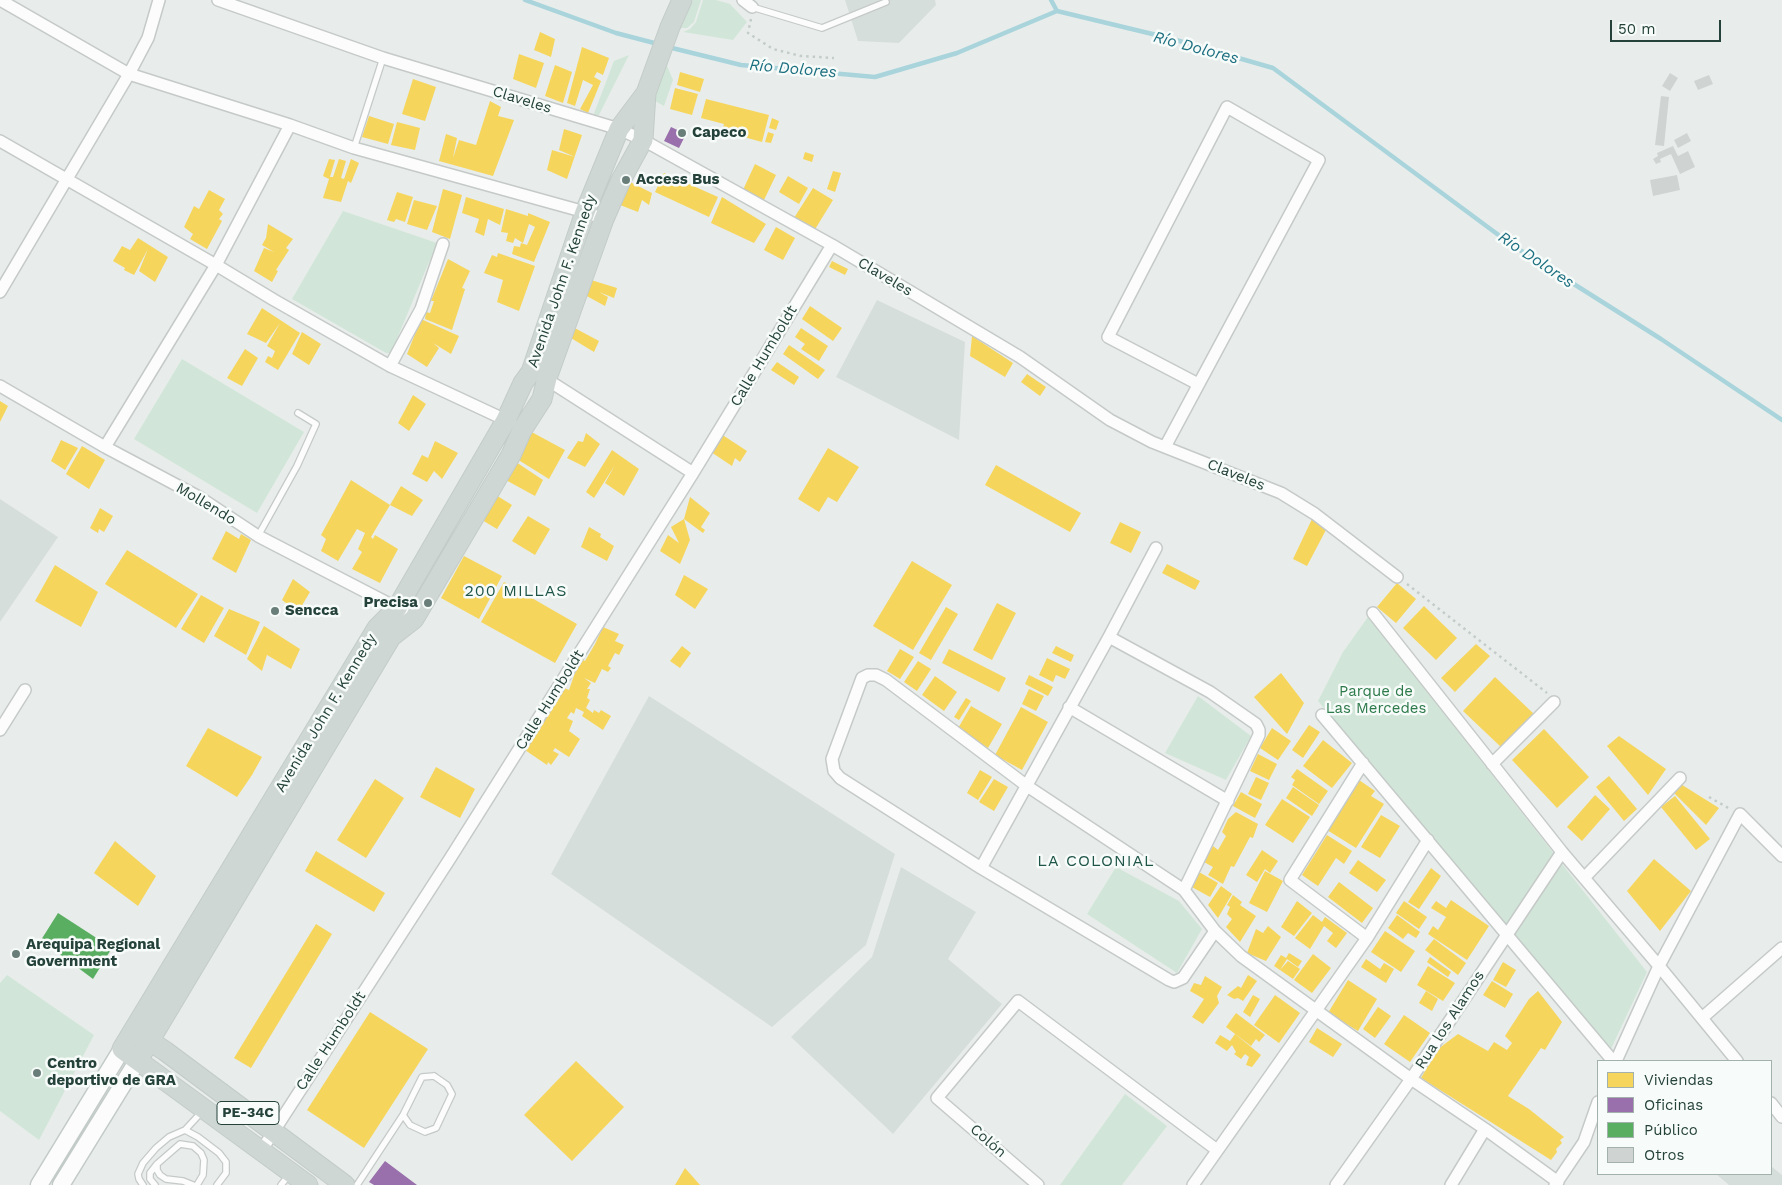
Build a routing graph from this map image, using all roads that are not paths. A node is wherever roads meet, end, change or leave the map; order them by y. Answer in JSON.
{"nodes":[{"id":1,"x":0,"y":0,"type":"edge"},
{"id":2,"x":159,"y":0,"type":"edge"},
{"id":3,"x":218,"y":0,"type":"edge"},
{"id":4,"x":682,"y":0,"type":"edge"},
{"id":5,"x":743,"y":0,"type":"edge"},
{"id":6,"x":886,"y":2,"type":"dead end"},
{"id":7,"x":752,"y":7,"type":"joint"},
{"id":8,"x":383,"y":58,"type":"junction"},
{"id":9,"x":129,"y":74,"type":"junction"},
{"id":10,"x":646,"y":93,"type":"junction"},
{"id":11,"x":290,"y":125,"type":"junction"},
{"id":12,"x":619,"y":129,"type":"junction"},
{"id":13,"x":643,"y":140,"type":"junction"},
{"id":14,"x":0,"y":141,"type":"edge"},
{"id":15,"x":354,"y":148,"type":"junction"},
{"id":16,"x":68,"y":179,"type":"junction"},
{"id":17,"x":585,"y":212,"type":"junction"},
{"id":18,"x":604,"y":219,"type":"junction"},
{"id":19,"x":443,"y":244,"type":"dead end"},
{"id":20,"x":832,"y":245,"type":"junction"},
{"id":21,"x":216,"y":265,"type":"junction"},
{"id":22,"x":0,"y":292,"type":"edge"},
{"id":23,"x":390,"y":366,"type":"junction"},
{"id":24,"x":539,"y":375,"type":"junction"},
{"id":25,"x":1198,"y":384,"type":"junction"},
{"id":26,"x":0,"y":386,"type":"edge"},
{"id":27,"x":298,"y":414,"type":"dead end"},
{"id":28,"x":506,"y":420,"type":"junction"},
{"id":29,"x":522,"y":430,"type":"junction"},
{"id":30,"x":105,"y":447,"type":"junction"},
{"id":31,"x":1164,"y":447,"type":"junction"},
{"id":32,"x":693,"y":473,"type":"junction"},
{"id":33,"x":258,"y":536,"type":"junction"},
{"id":34,"x":1156,"y":548,"type":"dead end"},
{"id":35,"x":1397,"y":577,"type":"road end"},
{"id":36,"x":398,"y":608,"type":"junction"},
{"id":37,"x":1373,"y":613,"type":"dead end"},
{"id":38,"x":414,"y":619,"type":"junction"},
{"id":39,"x":1109,"y":637,"type":"junction"},
{"id":40,"x":25,"y":690,"type":"dead end"},
{"id":41,"x":1552,"y":699,"type":"road end"},
{"id":42,"x":342,"y":702,"type":"junction"},
{"id":43,"x":1069,"y":707,"type":"junction"},
{"id":44,"x":1322,"y":715,"type":"dead end"},
{"id":45,"x":0,"y":730,"type":"edge"},
{"id":46,"x":1363,"y":764,"type":"junction"},
{"id":47,"x":1492,"y":764,"type":"junction"},
{"id":48,"x":1680,"y":778,"type":"dead end"},
{"id":49,"x":1027,"y":786,"type":"junction"},
{"id":50,"x":1228,"y":801,"type":"junction"},
{"id":51,"x":1428,"y":840,"type":"junction"},
{"id":52,"x":1562,"y":852,"type":"junction"},
{"id":53,"x":1782,"y":856,"type":"edge"},
{"id":54,"x":982,"y":868,"type":"junction"},
{"id":55,"x":238,"y":874,"type":"junction"},
{"id":56,"x":1584,"y":878,"type":"junction"},
{"id":57,"x":1184,"y":890,"type":"junction"},
{"id":58,"x":1215,"y":931,"type":"junction"},
{"id":59,"x":1507,"y":934,"type":"junction"},
{"id":60,"x":1367,"y":938,"type":"junction"},
{"id":61,"x":1782,"y":948,"type":"edge"},
{"id":62,"x":1659,"y":966,"type":"junction"},
{"id":63,"x":1317,"y":1011,"type":"junction"},
{"id":64,"x":1702,"y":1018,"type":"junction"},
{"id":65,"x":133,"y":1030,"type":"junction"},
{"id":66,"x":150,"y":1041,"type":"junction"},
{"id":67,"x":122,"y":1049,"type":"junction"},
{"id":68,"x":138,"y":1060,"type":"junction"},
{"id":69,"x":1614,"y":1060,"type":"edge"},
{"id":70,"x":1615,"y":1060,"type":"edge"},
{"id":71,"x":1736,"y":1060,"type":"edge"},
{"id":72,"x":1411,"y":1079,"type":"junction"},
{"id":73,"x":1772,"y":1104,"type":"edge"},
{"id":74,"x":1597,"y":1105,"type":"edge"},
{"id":75,"x":403,"y":1114,"type":"junction"},
{"id":76,"x":198,"y":1116,"type":"dead end"},
{"id":77,"x":1782,"y":1117,"type":"edge"},
{"id":78,"x":1485,"y":1129,"type":"junction"},
{"id":79,"x":185,"y":1130,"type":"junction"},
{"id":80,"x":273,"y":1131,"type":"junction"},
{"id":81,"x":1217,"y":1150,"type":"junction"},
{"id":82,"x":261,"y":1151,"type":"junction"},
{"id":83,"x":156,"y":1164,"type":"junction"},
{"id":84,"x":1557,"y":1183,"type":"edge"},
{"id":85,"x":39,"y":1185,"type":"edge"},
{"id":86,"x":62,"y":1185,"type":"edge"},
{"id":87,"x":143,"y":1185,"type":"edge"},
{"id":88,"x":155,"y":1185,"type":"edge"},
{"id":89,"x":195,"y":1185,"type":"edge"},
{"id":90,"x":217,"y":1185,"type":"edge"},
{"id":91,"x":308,"y":1185,"type":"edge"},
{"id":92,"x":345,"y":1185,"type":"edge"},
{"id":93,"x":357,"y":1185,"type":"edge"},
{"id":94,"x":1038,"y":1185,"type":"edge"},
{"id":95,"x":1193,"y":1185,"type":"edge"},
{"id":96,"x":1336,"y":1185,"type":"edge"},
{"id":97,"x":1451,"y":1185,"type":"edge"}],
"edges":[{"from":1,"to":9,"type":"street"},
{"from":2,"to":9,"type":"street"},
{"from":3,"to":8,"type":"street","name":"Claveles"},
{"from":4,"to":10,"type":"main road","name":"Avenida John F. Kennedy"},
{"from":5,"to":7,"type":"street"},
{"from":6,"to":7,"type":"lane"},
{"from":8,"to":12,"type":"street","name":"Claveles"},
{"from":8,"to":15,"type":"lane"},
{"from":9,"to":11,"type":"street"},
{"from":9,"to":16,"type":"street"},
{"from":10,"to":12,"type":"main road","name":"Avenida John F. Kennedy"},
{"from":10,"to":13,"type":"main road","name":"Avenida John F. Kennedy"},
{"from":11,"to":15,"type":"street"},
{"from":11,"to":21,"type":"street"},
{"from":12,"to":13,"type":"street","name":"Claveles"},
{"from":12,"to":17,"type":"main road","name":"Avenida John F. Kennedy"},
{"from":13,"to":18,"type":"main road","name":"Avenida John F. Kennedy"},
{"from":13,"to":20,"type":"street","name":"Claveles"},
{"from":14,"to":16,"type":"street"},
{"from":15,"to":17,"type":"street"},
{"from":16,"to":21,"type":"street"},
{"from":16,"to":22,"type":"street"},
{"from":17,"to":18,"type":"street"},
{"from":17,"to":24,"type":"main road","name":"Avenida John F. Kennedy"},
{"from":18,"to":24,"type":"main road","name":"Avenida John F. Kennedy"},
{"from":19,"to":23,"type":"street"},
{"from":20,"to":31,"type":"street","name":"Claveles"},
{"from":20,"to":32,"type":"street","name":"Calle Humboldt"},
{"from":21,"to":23,"type":"street"},
{"from":21,"to":30,"type":"street"},
{"from":23,"to":28,"type":"street"},
{"from":24,"to":28,"type":"main road","name":"Avenida John F. Kennedy"},
{"from":24,"to":29,"type":"main road","name":"Avenida John F. Kennedy"},
{"from":24,"to":32,"type":"street"},
{"from":25,"to":25,"type":"street"},
{"from":25,"to":31,"type":"street"},
{"from":26,"to":30,"type":"street","name":"Mollendo"},
{"from":27,"to":33,"type":"lane"},
{"from":28,"to":29,"type":"street"},
{"from":28,"to":36,"type":"main road","name":"Avenida John F. Kennedy"},
{"from":29,"to":38,"type":"main road","name":"Avenida John F. Kennedy"},
{"from":30,"to":33,"type":"street","name":"Mollendo"},
{"from":31,"to":35,"type":"street","name":"Claveles"},
{"from":32,"to":80,"type":"street","name":"Calle Humboldt"},
{"from":33,"to":36,"type":"street","name":"Mollendo"},
{"from":34,"to":39,"type":"street"},
{"from":36,"to":38,"type":"street","name":"Mollendo"},
{"from":36,"to":42,"type":"main road","name":"Avenida John F. Kennedy"},
{"from":37,"to":47,"type":"street"},
{"from":38,"to":42,"type":"main road","name":"Avenida John F. Kennedy"},
{"from":39,"to":43,"type":"street"},
{"from":39,"to":50,"type":"street"},
{"from":40,"to":45,"type":"street"},
{"from":41,"to":47,"type":"street"},
{"from":42,"to":55,"type":"main road","name":"Avenida John F. Kennedy"},
{"from":43,"to":49,"type":"street"},
{"from":43,"to":50,"type":"street"},
{"from":44,"to":46,"type":"street"},
{"from":46,"to":51,"type":"street"},
{"from":46,"to":60,"type":"street"},
{"from":47,"to":52,"type":"street"},
{"from":48,"to":56,"type":"street"},
{"from":49,"to":54,"type":"street"},
{"from":49,"to":54,"type":"street"},
{"from":49,"to":57,"type":"street"},
{"from":50,"to":57,"type":"street"},
{"from":51,"to":59,"type":"street"},
{"from":51,"to":60,"type":"street"},
{"from":52,"to":56,"type":"street"},
{"from":52,"to":59,"type":"street","name":"Rua los Alamos"},
{"from":53,"to":62,"type":"street"},
{"from":54,"to":58,"type":"street"},
{"from":55,"to":65,"type":"main road","name":"Avenida John F. Kennedy"},
{"from":55,"to":66,"type":"main road","name":"Avenida John F. Kennedy"},
{"from":56,"to":62,"type":"street"},
{"from":57,"to":58,"type":"street"},
{"from":58,"to":63,"type":"street"},
{"from":59,"to":69,"type":"street"},
{"from":59,"to":72,"type":"street","name":"Rua los Alamos"},
{"from":60,"to":63,"type":"street"},
{"from":61,"to":64,"type":"street"},
{"from":62,"to":64,"type":"street"},
{"from":62,"to":70,"type":"street"},
{"from":63,"to":72,"type":"street"},
{"from":63,"to":81,"type":"street"},
{"from":64,"to":71,"type":"street"},
{"from":65,"to":66,"type":"main road","number":"PE-34C"},
{"from":65,"to":67,"type":"main road","name":"Avenida John F. Kennedy"},
{"from":66,"to":68,"type":"main road","name":"Avenida John F. Kennedy"},
{"from":66,"to":80,"type":"main road","number":"PE-34C"},
{"from":67,"to":68,"type":"main road","number":"PE-34C"},
{"from":67,"to":85,"type":"main road","name":"Avenida John F. Kennedy"},
{"from":68,"to":82,"type":"main road","number":"PE-34C"},
{"from":68,"to":86,"type":"main road","name":"Avenida John F. Kennedy"},
{"from":72,"to":78,"type":"street"},
{"from":72,"to":96,"type":"street","name":"Rua los Alamos"},
{"from":73,"to":77,"type":"street"},
{"from":74,"to":84,"type":"street"},
{"from":75,"to":75,"type":"lane"},
{"from":75,"to":93,"type":"lane"},
{"from":76,"to":79,"type":"lane"},
{"from":78,"to":84,"type":"street"},
{"from":78,"to":97,"type":"street"},
{"from":79,"to":87,"type":"lane"},
{"from":79,"to":90,"type":"lane"},
{"from":80,"to":82,"type":"street","name":"Calle Humboldt"},
{"from":80,"to":92,"type":"main road","number":"PE-34C"},
{"from":81,"to":94,"type":"street","name":"Colón"},
{"from":81,"to":95,"type":"street"},
{"from":82,"to":91,"type":"main road","number":"PE-34C"},
{"from":83,"to":88,"type":"lane"},
{"from":83,"to":89,"type":"lane"},
{"from":83,"to":89,"type":"lane"}]}
